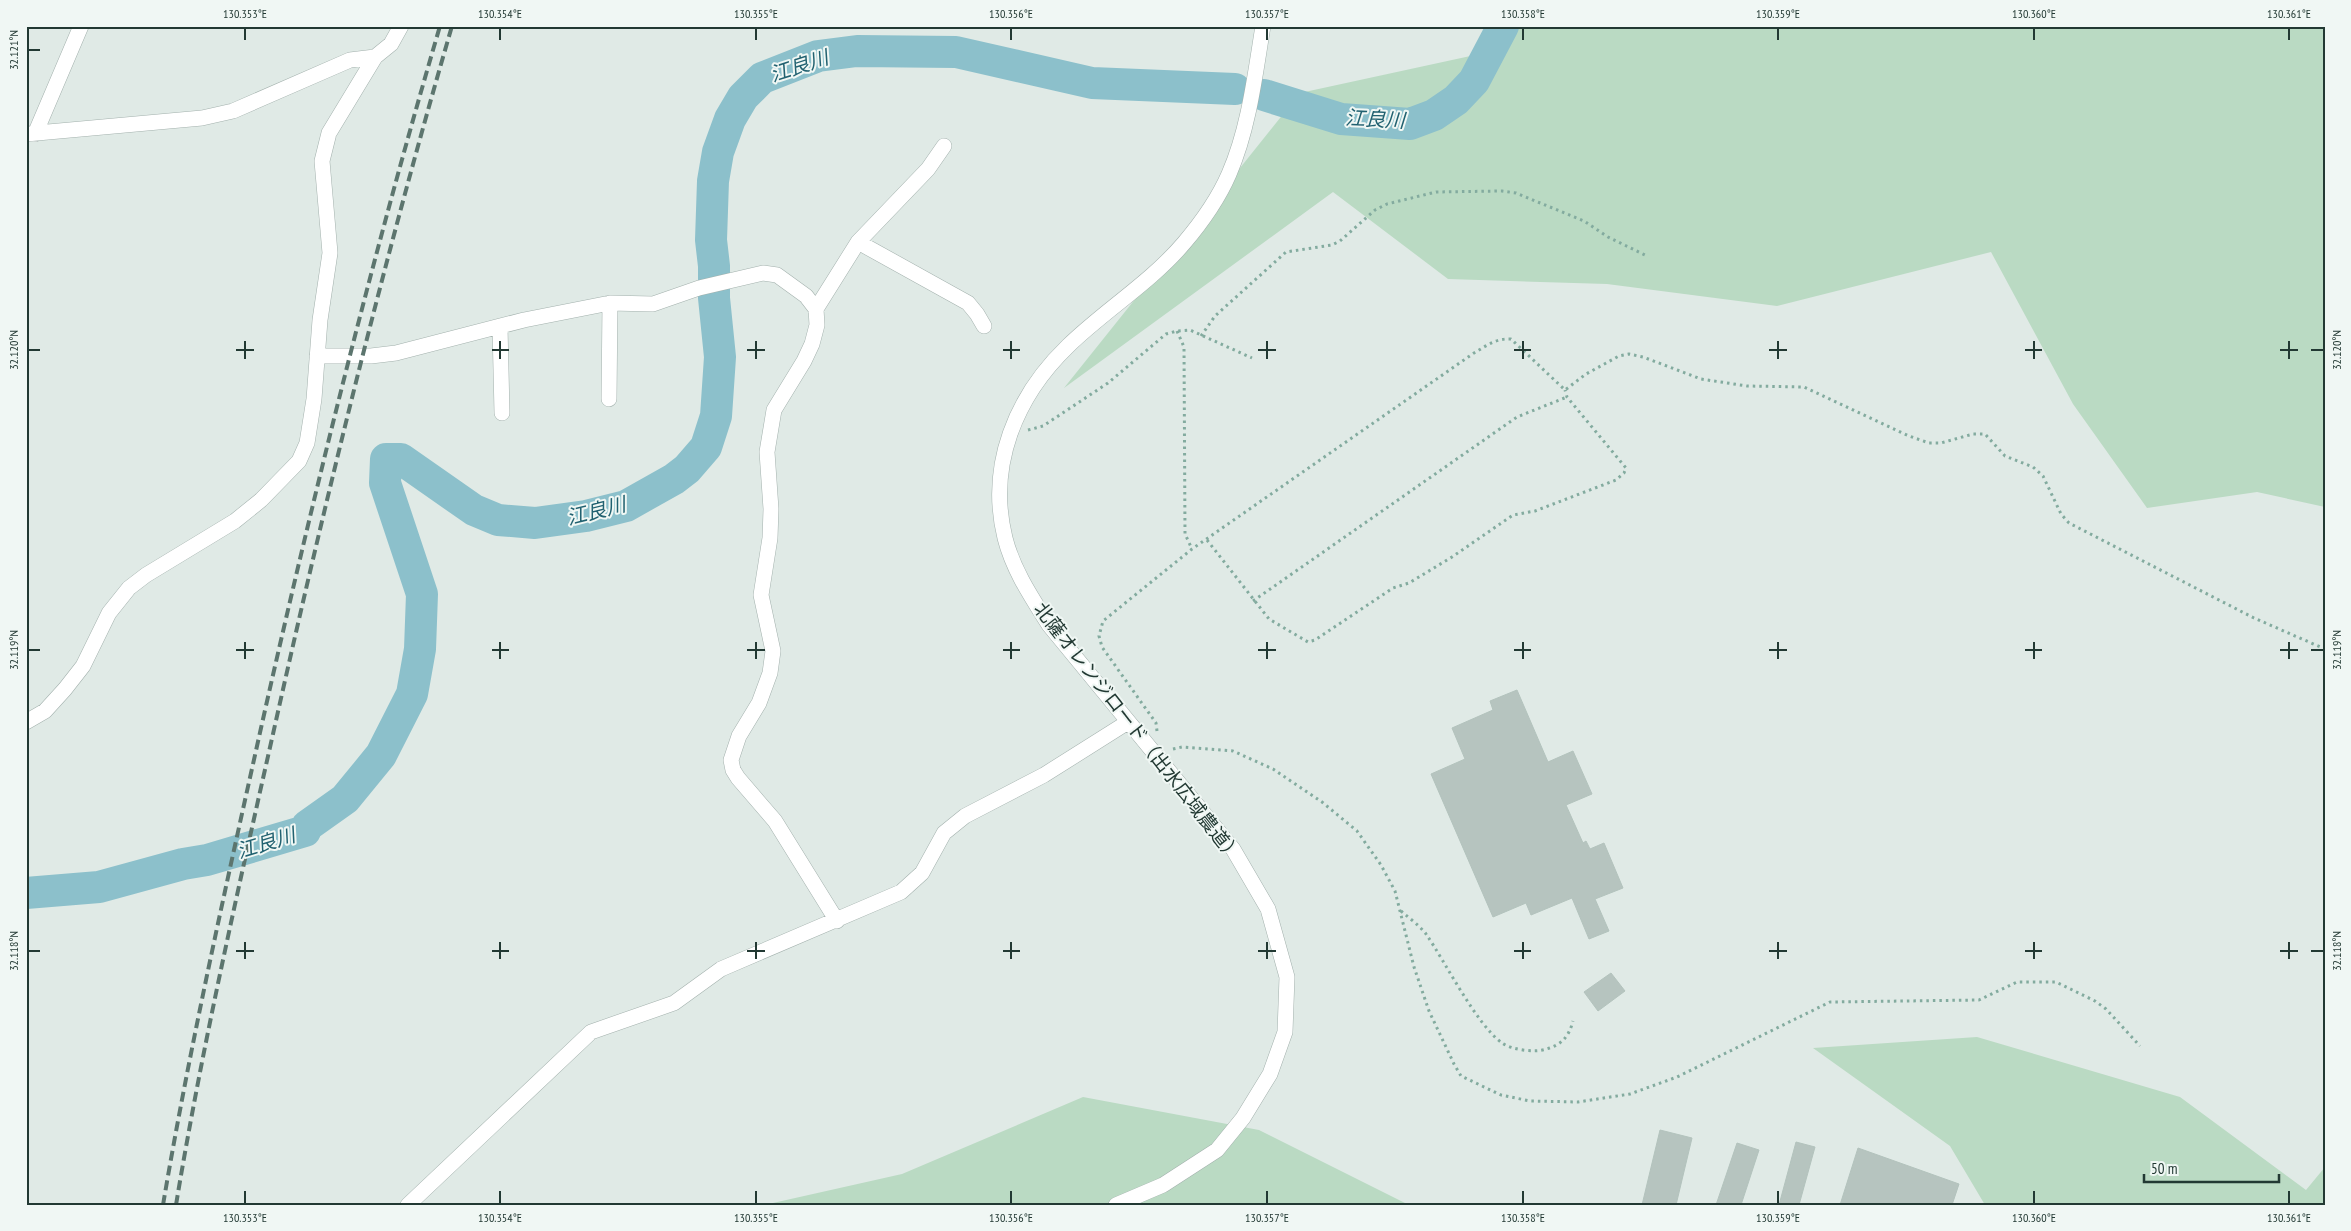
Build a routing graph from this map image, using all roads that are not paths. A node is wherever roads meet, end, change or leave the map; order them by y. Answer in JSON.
{"nodes":[{"id":1,"x":81,"y":26,"type":"edge"},
{"id":2,"x":401,"y":26,"type":"edge"},
{"id":3,"x":1263,"y":26,"type":"edge"},
{"id":4,"x":375,"y":57,"type":"junction"},
{"id":5,"x":30,"y":134,"type":"edge"},
{"id":6,"x":944,"y":146,"type":"dead end"},
{"id":7,"x":858,"y":242,"type":"junction"},
{"id":8,"x":610,"y":303,"type":"junction"},
{"id":9,"x":816,"y":309,"type":"junction"},
{"id":10,"x":984,"y":326,"type":"dead end"},
{"id":11,"x":500,"y":327,"type":"junction"},
{"id":12,"x":317,"y":356,"type":"junction"},
{"id":13,"x":610,"y":399,"type":"dead end"},
{"id":14,"x":502,"y":413,"type":"dead end"},
{"id":15,"x":26,"y":722,"type":"edge"},
{"id":16,"x":1128,"y":722,"type":"junction"},
{"id":17,"x":837,"y":921,"type":"junction"},
{"id":18,"x":408,"y":1205,"type":"edge"},
{"id":19,"x":1116,"y":1205,"type":"edge"}],
"edges":[{"from":1,"to":5,"type":"street"},
{"from":2,"to":4,"type":"street"},
{"from":3,"to":16,"type":"street","name":"北薩オレンジロード（出水広域農道）"},
{"from":4,"to":5,"type":"street"},
{"from":4,"to":12,"type":"street"},
{"from":6,"to":7,"type":"street"},
{"from":7,"to":9,"type":"street"},
{"from":7,"to":10,"type":"street"},
{"from":8,"to":9,"type":"street"},
{"from":8,"to":11,"type":"street"},
{"from":8,"to":13,"type":"street"},
{"from":9,"to":17,"type":"street"},
{"from":11,"to":12,"type":"street"},
{"from":11,"to":14,"type":"street"},
{"from":12,"to":15,"type":"street"},
{"from":16,"to":17,"type":"street"},
{"from":16,"to":19,"type":"street","name":"北薩オレンジロード（出水広域農道）"},
{"from":17,"to":18,"type":"street"}]}
